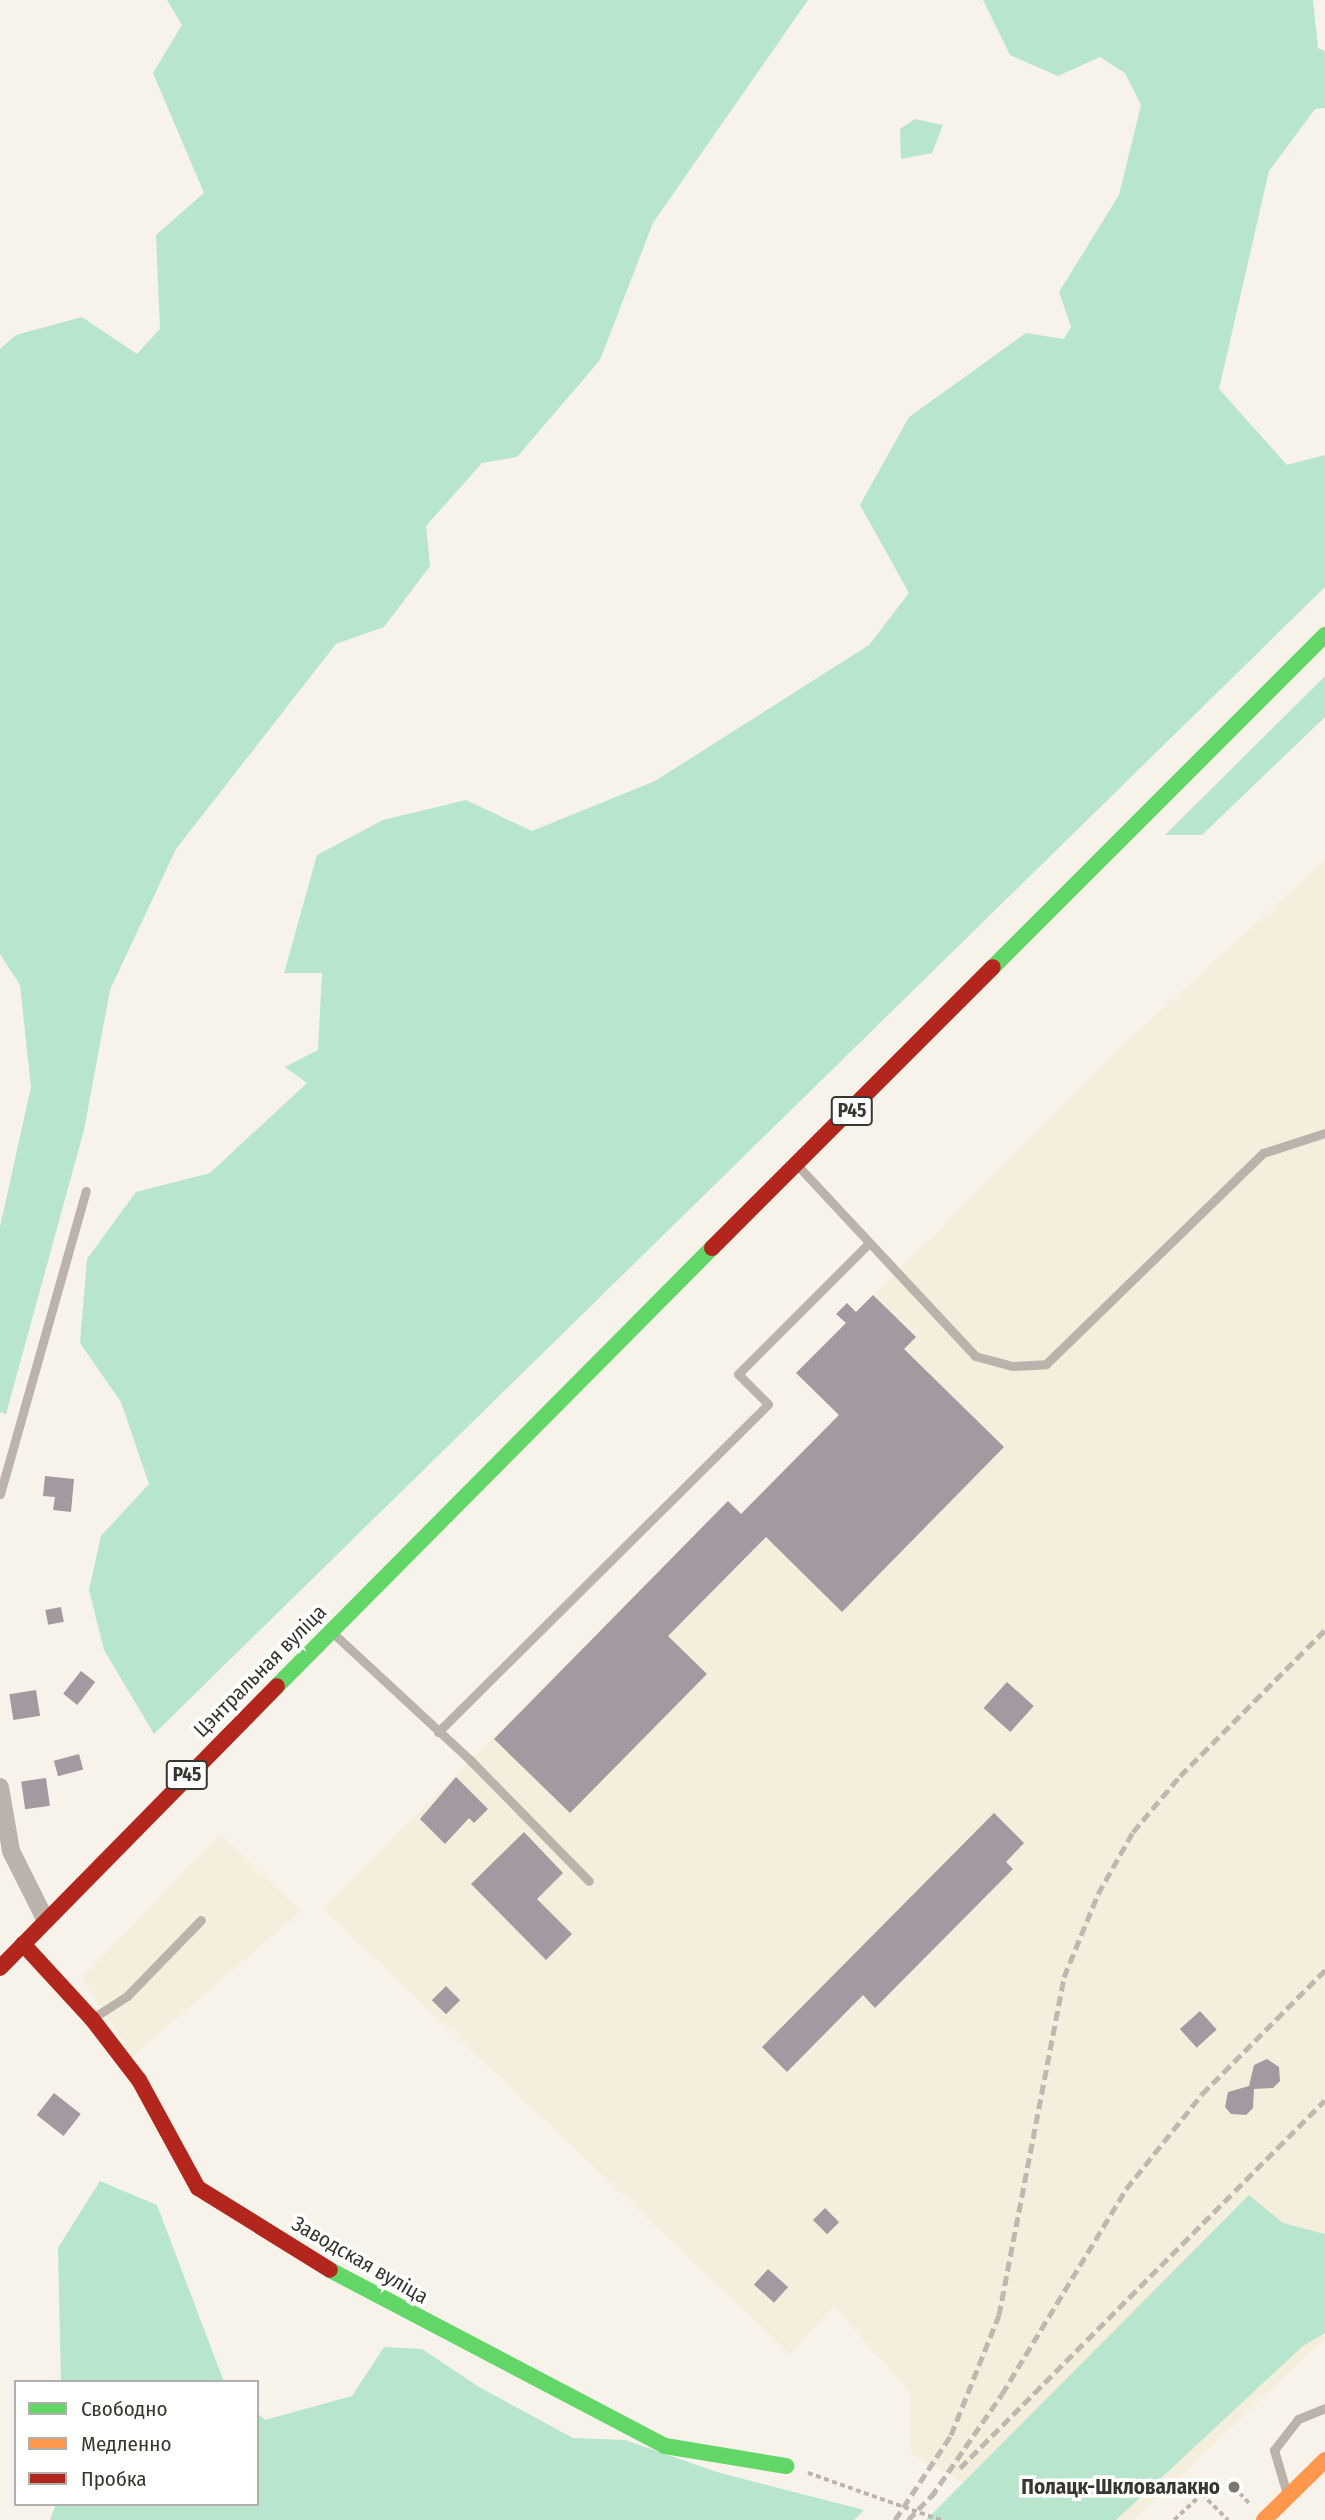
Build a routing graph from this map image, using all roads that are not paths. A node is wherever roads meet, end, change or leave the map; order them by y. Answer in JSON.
{"nodes":[{"id":1,"x":1325,"y":635,"type":"edge"},
{"id":2,"x":1325,"y":1133,"type":"edge"},
{"id":3,"x":797,"y":1166,"type":"junction"},
{"id":4,"x":86,"y":1191,"type":"dead end"},
{"id":5,"x":869,"y":1244,"type":"junction"},
{"id":6,"x":4,"y":1466,"type":"edge"},
{"id":7,"x":0,"y":1494,"type":"edge"},
{"id":8,"x":330,"y":1631,"type":"junction"},
{"id":9,"x":438,"y":1732,"type":"junction"},
{"id":10,"x":0,"y":1787,"type":"edge"},
{"id":11,"x":589,"y":1881,"type":"dead end"},
{"id":12,"x":45,"y":1919,"type":"junction"},
{"id":13,"x":201,"y":1920,"type":"dead end"},
{"id":14,"x":23,"y":1944,"type":"junction"},
{"id":15,"x":0,"y":1968,"type":"edge"},
{"id":16,"x":92,"y":2019,"type":"junction"},
{"id":17,"x":1325,"y":2408,"type":"edge"},
{"id":18,"x":1325,"y":2460,"type":"edge"},
{"id":19,"x":786,"y":2466,"type":"road end"},
{"id":20,"x":1287,"y":2496,"type":"junction"},
{"id":21,"x":1264,"y":2520,"type":"edge"}],
"edges":[{"from":1,"to":3,"type":"main road","number":"Р45"},
{"from":2,"to":5,"type":"lane"},
{"from":3,"to":5,"type":"lane"},
{"from":3,"to":8,"type":"main road","name":"Цэнтральная вуліца","number":"Р45"},
{"from":4,"to":6,"type":"lane"},
{"from":5,"to":9,"type":"lane"},
{"from":6,"to":7,"type":"lane"},
{"from":8,"to":9,"type":"lane"},
{"from":8,"to":12,"type":"main road","name":"Цэнтральная вуліца","number":"Р45"},
{"from":9,"to":11,"type":"lane"},
{"from":10,"to":12,"type":"street"},
{"from":12,"to":14,"type":"main road","name":"Цэнтральная вуліца","number":"Р45"},
{"from":13,"to":16,"type":"lane"},
{"from":14,"to":15,"type":"main road","name":"Цэнтральная вуліца","number":"Р45"},
{"from":14,"to":16,"type":"main road","name":"Заводская вуліца"},
{"from":16,"to":19,"type":"main road","name":"Заводская вуліца"},
{"from":17,"to":20,"type":"lane"},
{"from":18,"to":20,"type":"main road"},
{"from":20,"to":21,"type":"main road"}]}
